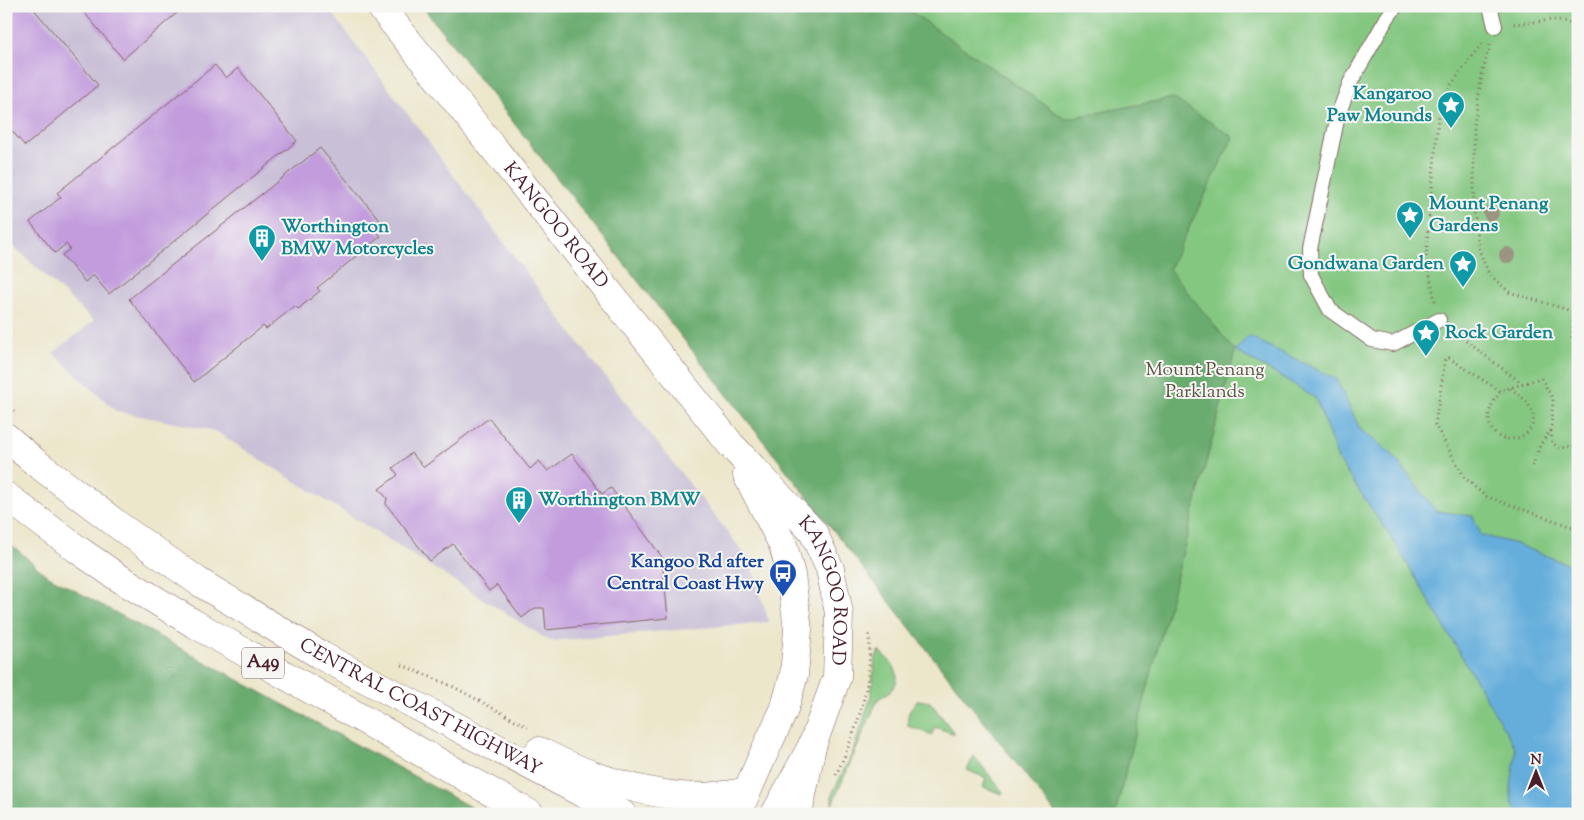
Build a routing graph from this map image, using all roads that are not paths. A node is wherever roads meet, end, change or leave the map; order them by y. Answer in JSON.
{"nodes":[{"id":1,"x":380,"y":6,"type":"edge"},
{"id":2,"x":1396,"y":6,"type":"edge"},
{"id":3,"x":1490,"y":6,"type":"edge"},
{"id":4,"x":1494,"y":26,"type":"road end"},
{"id":5,"x":1439,"y":320,"type":"road end"},
{"id":6,"x":13,"y":426,"type":"edge"},
{"id":7,"x":731,"y":445,"type":"junction"},
{"id":8,"x":6,"y":496,"type":"edge"},
{"id":9,"x":796,"y":608,"type":"junction"},
{"id":10,"x":840,"y":633,"type":"junction"},
{"id":11,"x":379,"y":686,"type":"junction"},
{"id":12,"x":784,"y":710,"type":"junction"},
{"id":13,"x":812,"y":746,"type":"junction"},
{"id":14,"x":742,"y":803,"type":"edge"},
{"id":15,"x":530,"y":814,"type":"edge"},
{"id":16,"x":622,"y":814,"type":"edge"},
{"id":17,"x":775,"y":814,"type":"edge"},
{"id":18,"x":798,"y":814,"type":"edge"}],
"edges":[{"from":1,"to":7,"type":"main road","name":"KANGOO ROAD"},
{"from":2,"to":5,"type":"lane"},
{"from":3,"to":4,"type":"lane"},
{"from":6,"to":11,"type":"main road","name":"CENTRAL COAST HIGHWAY","number":"A49"},
{"from":7,"to":9,"type":"main road","name":"KANGOO ROAD"},
{"from":7,"to":10,"type":"main road","name":"KANGOO ROAD"},
{"from":8,"to":15,"type":"main road","name":"CENTRAL COAST HIGHWAY","number":"A49"},
{"from":9,"to":10,"type":"main road"},
{"from":9,"to":12,"type":"main road","name":"KANGOO ROAD"},
{"from":10,"to":12,"type":"main road"},
{"from":10,"to":13,"type":"main road","name":"KANGOO ROAD"},
{"from":11,"to":14,"type":"main road"},
{"from":11,"to":16,"type":"main road","name":"CENTRAL COAST HIGHWAY","number":"A49"},
{"from":12,"to":14,"type":"main road","name":"KANGOO ROAD"},
{"from":13,"to":17,"type":"main road","name":"KANGOO ROAD"},
{"from":13,"to":18,"type":"main road"}]}
